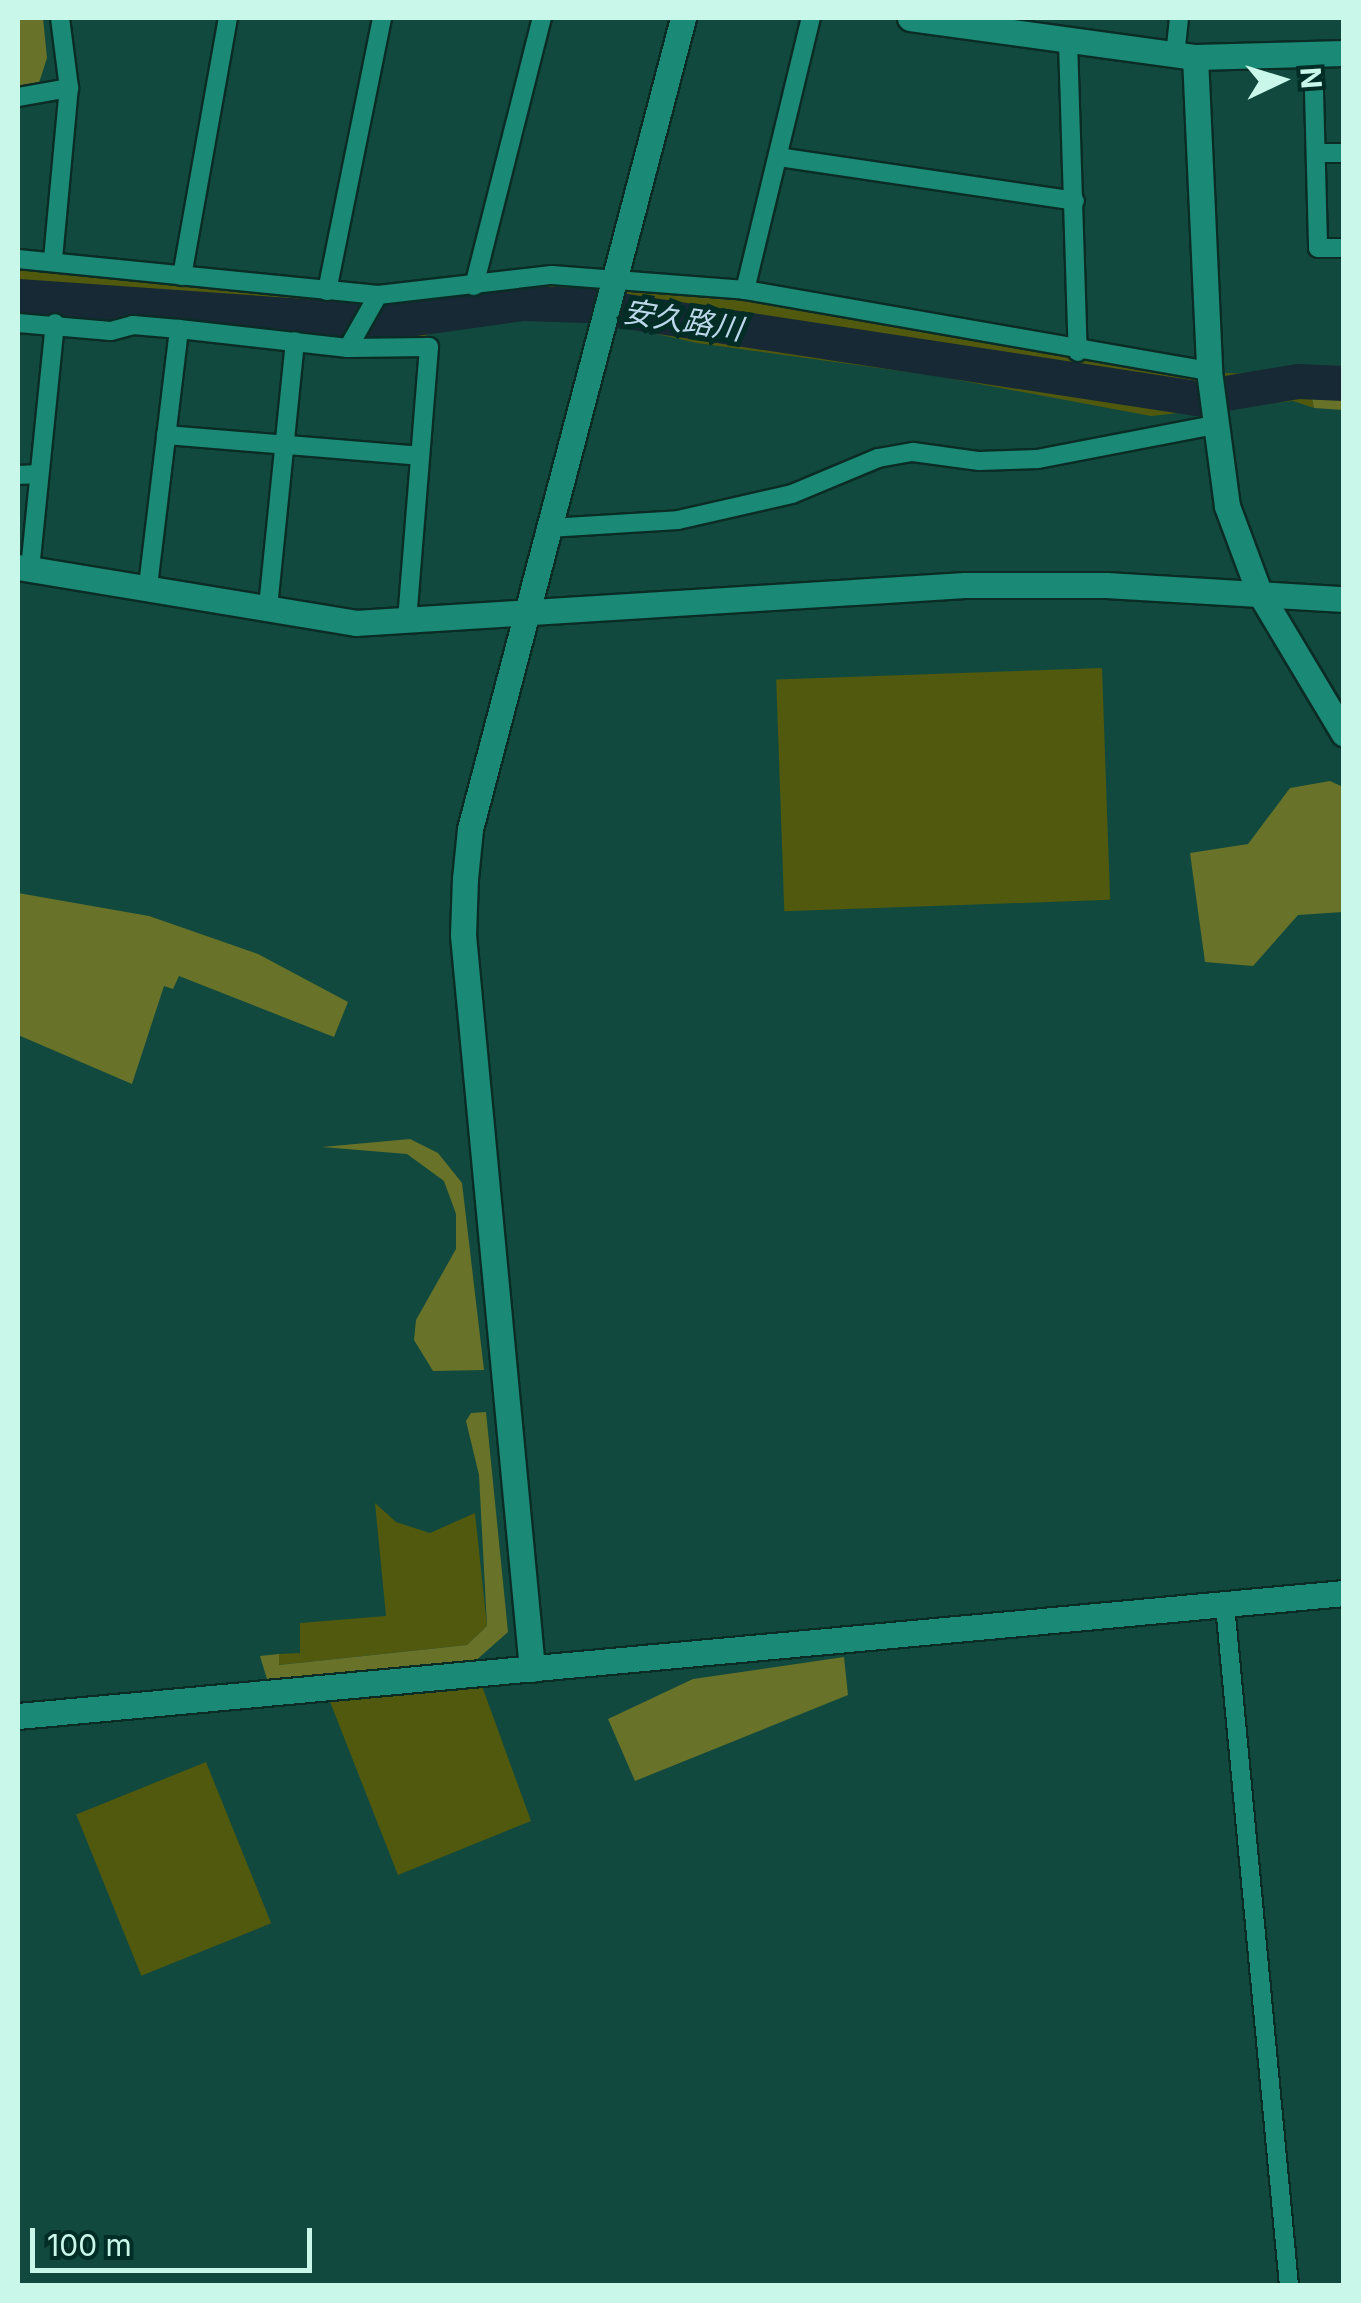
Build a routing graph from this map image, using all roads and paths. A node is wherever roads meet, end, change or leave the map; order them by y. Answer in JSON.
{"nodes":[{"id":1,"x":60,"y":18,"type":"edge"},
{"id":2,"x":228,"y":18,"type":"edge"},
{"id":3,"x":382,"y":18,"type":"edge"},
{"id":4,"x":542,"y":18,"type":"edge"},
{"id":5,"x":683,"y":18,"type":"edge"},
{"id":6,"x":811,"y":18,"type":"edge"},
{"id":7,"x":910,"y":18,"type":"edge"},
{"id":8,"x":1178,"y":18,"type":"edge"},
{"id":9,"x":1068,"y":42,"type":"junction"},
{"id":10,"x":1313,"y":53,"type":"junction"},
{"id":11,"x":1344,"y":53,"type":"edge"},
{"id":12,"x":1185,"y":56,"type":"junction"},
{"id":13,"x":68,"y":88,"type":"junction"},
{"id":14,"x":18,"y":98,"type":"edge"},
{"id":15,"x":1316,"y":153,"type":"junction"},
{"id":16,"x":1344,"y":153,"type":"edge"},
{"id":17,"x":778,"y":158,"type":"junction"},
{"id":18,"x":1074,"y":201,"type":"junction"},
{"id":19,"x":1344,"y":248,"type":"edge"},
{"id":20,"x":18,"y":259,"type":"edge"},
{"id":21,"x":53,"y":259,"type":"junction"},
{"id":22,"x":182,"y":276,"type":"junction"},
{"id":23,"x":614,"y":280,"type":"junction"},
{"id":24,"x":474,"y":286,"type":"junction"},
{"id":25,"x":746,"y":290,"type":"junction"},
{"id":26,"x":327,"y":291,"type":"junction"},
{"id":27,"x":376,"y":299,"type":"junction"},
{"id":28,"x":18,"y":322,"type":"edge"},
{"id":29,"x":55,"y":323,"type":"junction"},
{"id":30,"x":179,"y":328,"type":"junction"},
{"id":31,"x":295,"y":342,"type":"junction"},
{"id":32,"x":350,"y":343,"type":"junction"},
{"id":33,"x":1078,"y":352,"type":"junction"},
{"id":34,"x":1210,"y":377,"type":"junction"},
{"id":35,"x":1213,"y":419,"type":"junction"},
{"id":36,"x":166,"y":435,"type":"junction"},
{"id":37,"x":283,"y":444,"type":"junction"},
{"id":38,"x":419,"y":456,"type":"junction"},
{"id":39,"x":39,"y":474,"type":"junction"},
{"id":40,"x":18,"y":475,"type":"edge"},
{"id":41,"x":549,"y":528,"type":"junction"},
{"id":42,"x":24,"y":568,"type":"edge"},
{"id":43,"x":148,"y":586,"type":"junction"},
{"id":44,"x":1258,"y":592,"type":"junction"},
{"id":45,"x":1344,"y":600,"type":"edge"},
{"id":46,"x":268,"y":607,"type":"junction"},
{"id":47,"x":530,"y":612,"type":"junction"},
{"id":48,"x":407,"y":622,"type":"junction"},
{"id":49,"x":1344,"y":734,"type":"edge"},
{"id":50,"x":1344,"y":1593,"type":"edge"},
{"id":51,"x":1225,"y":1604,"type":"junction"},
{"id":52,"x":532,"y":1669,"type":"junction"},
{"id":53,"x":18,"y":1716,"type":"edge"},
{"id":54,"x":1288,"y":2286,"type":"edge"}],
"edges":[{"from":1,"to":13,"type":"street"},
{"from":2,"to":22,"type":"street"},
{"from":3,"to":26,"type":"street"},
{"from":4,"to":24,"type":"street"},
{"from":5,"to":23,"type":"street"},
{"from":6,"to":17,"type":"street"},
{"from":7,"to":9,"type":"street"},
{"from":8,"to":12,"type":"street"},
{"from":9,"to":12,"type":"street"},
{"from":9,"to":18,"type":"street"},
{"from":10,"to":11,"type":"street"},
{"from":10,"to":12,"type":"street"},
{"from":10,"to":15,"type":"street"},
{"from":12,"to":34,"type":"street"},
{"from":13,"to":14,"type":"street"},
{"from":13,"to":21,"type":"street"},
{"from":15,"to":16,"type":"street"},
{"from":15,"to":19,"type":"street"},
{"from":17,"to":18,"type":"street"},
{"from":17,"to":25,"type":"street"},
{"from":18,"to":33,"type":"street"},
{"from":20,"to":21,"type":"street"},
{"from":21,"to":22,"type":"street"},
{"from":22,"to":26,"type":"street"},
{"from":23,"to":24,"type":"street"},
{"from":23,"to":25,"type":"street"},
{"from":23,"to":41,"type":"street"},
{"from":24,"to":27,"type":"street"},
{"from":25,"to":33,"type":"street"},
{"from":26,"to":27,"type":"street"},
{"from":27,"to":32,"type":"street"},
{"from":28,"to":29,"type":"street"},
{"from":29,"to":30,"type":"street"},
{"from":29,"to":39,"type":"street"},
{"from":30,"to":31,"type":"street"},
{"from":30,"to":36,"type":"street"},
{"from":31,"to":32,"type":"street"},
{"from":31,"to":37,"type":"street"},
{"from":32,"to":38,"type":"street"},
{"from":33,"to":34,"type":"street"},
{"from":34,"to":35,"type":"street"},
{"from":35,"to":41,"type":"street"},
{"from":35,"to":44,"type":"street"},
{"from":36,"to":37,"type":"street"},
{"from":36,"to":43,"type":"street"},
{"from":37,"to":38,"type":"street"},
{"from":37,"to":46,"type":"street"},
{"from":38,"to":48,"type":"street"},
{"from":39,"to":40,"type":"street"},
{"from":39,"to":42,"type":"street"},
{"from":41,"to":47,"type":"street"},
{"from":42,"to":43,"type":"street"},
{"from":43,"to":46,"type":"street"},
{"from":44,"to":45,"type":"street"},
{"from":44,"to":47,"type":"street"},
{"from":44,"to":49,"type":"street"},
{"from":46,"to":48,"type":"street"},
{"from":47,"to":48,"type":"street"},
{"from":47,"to":52,"type":"street"},
{"from":50,"to":51,"type":"street"},
{"from":51,"to":52,"type":"street"},
{"from":51,"to":54,"type":"street"},
{"from":52,"to":53,"type":"street"}]}
